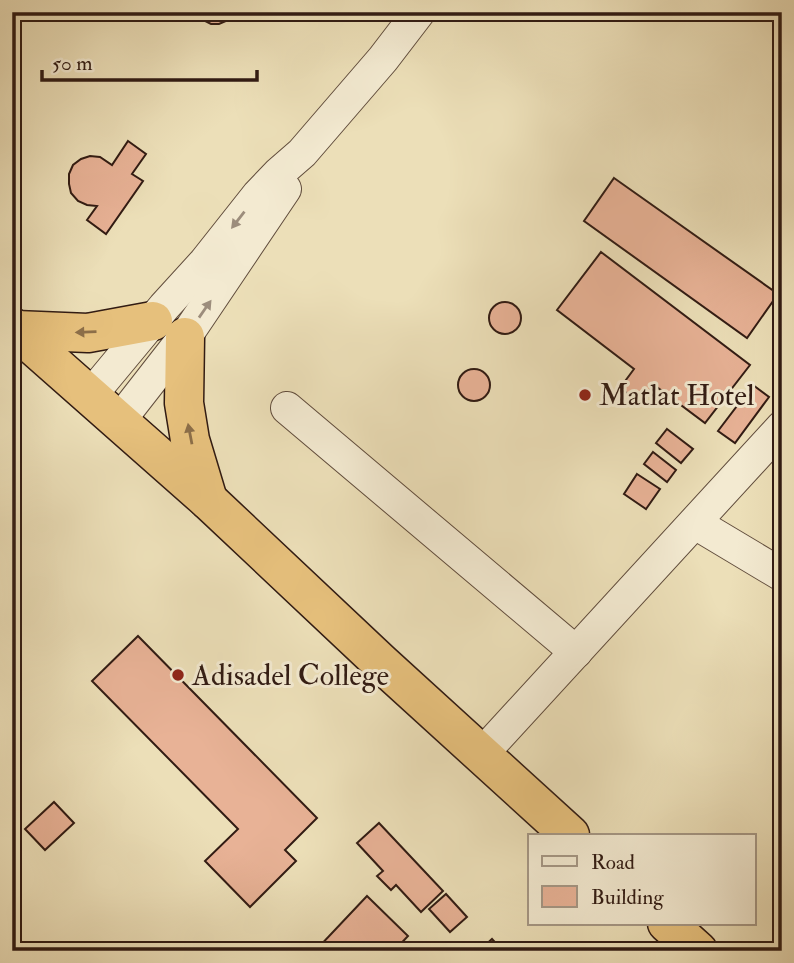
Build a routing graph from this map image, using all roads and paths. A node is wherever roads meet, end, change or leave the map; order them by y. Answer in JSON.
{"nodes":[{"id":1,"x":419,"y":12,"type":"edge"},
{"id":2,"x":14,"y":328,"type":"edge"},
{"id":3,"x":169,"y":329,"type":"junction"},
{"id":4,"x":91,"y":395,"type":"junction"},
{"id":5,"x":286,"y":408,"type":"dead end"},
{"id":6,"x":119,"y":421,"type":"junction"},
{"id":7,"x":782,"y":427,"type":"edge"},
{"id":8,"x":208,"y":500,"type":"junction"},
{"id":9,"x":695,"y":523,"type":"junction"},
{"id":10,"x":782,"y":575,"type":"edge"},
{"id":11,"x":576,"y":652,"type":"junction"},
{"id":12,"x":481,"y":755,"type":"junction"},
{"id":13,"x":569,"y":834,"type":"edge"},
{"id":14,"x":669,"y":925,"type":"edge"},
{"id":15,"x":698,"y":951,"type":"edge"}],
"edges":[{"from":1,"to":3,"type":"street"},
{"from":3,"to":2,"type":"highway","one_way":true},
{"from":2,"to":4,"type":"highway"},
{"from":3,"to":4,"type":"street"},
{"from":3,"to":6,"type":"street"},
{"from":8,"to":3,"type":"highway","one_way":true},
{"from":4,"to":6,"type":"highway"},
{"from":5,"to":11,"type":"street"},
{"from":6,"to":8,"type":"highway"},
{"from":7,"to":9,"type":"street"},
{"from":8,"to":12,"type":"highway"},
{"from":9,"to":10,"type":"street"},
{"from":9,"to":11,"type":"street"},
{"from":11,"to":12,"type":"street"},
{"from":12,"to":13,"type":"highway"},
{"from":14,"to":15,"type":"highway"}]}
